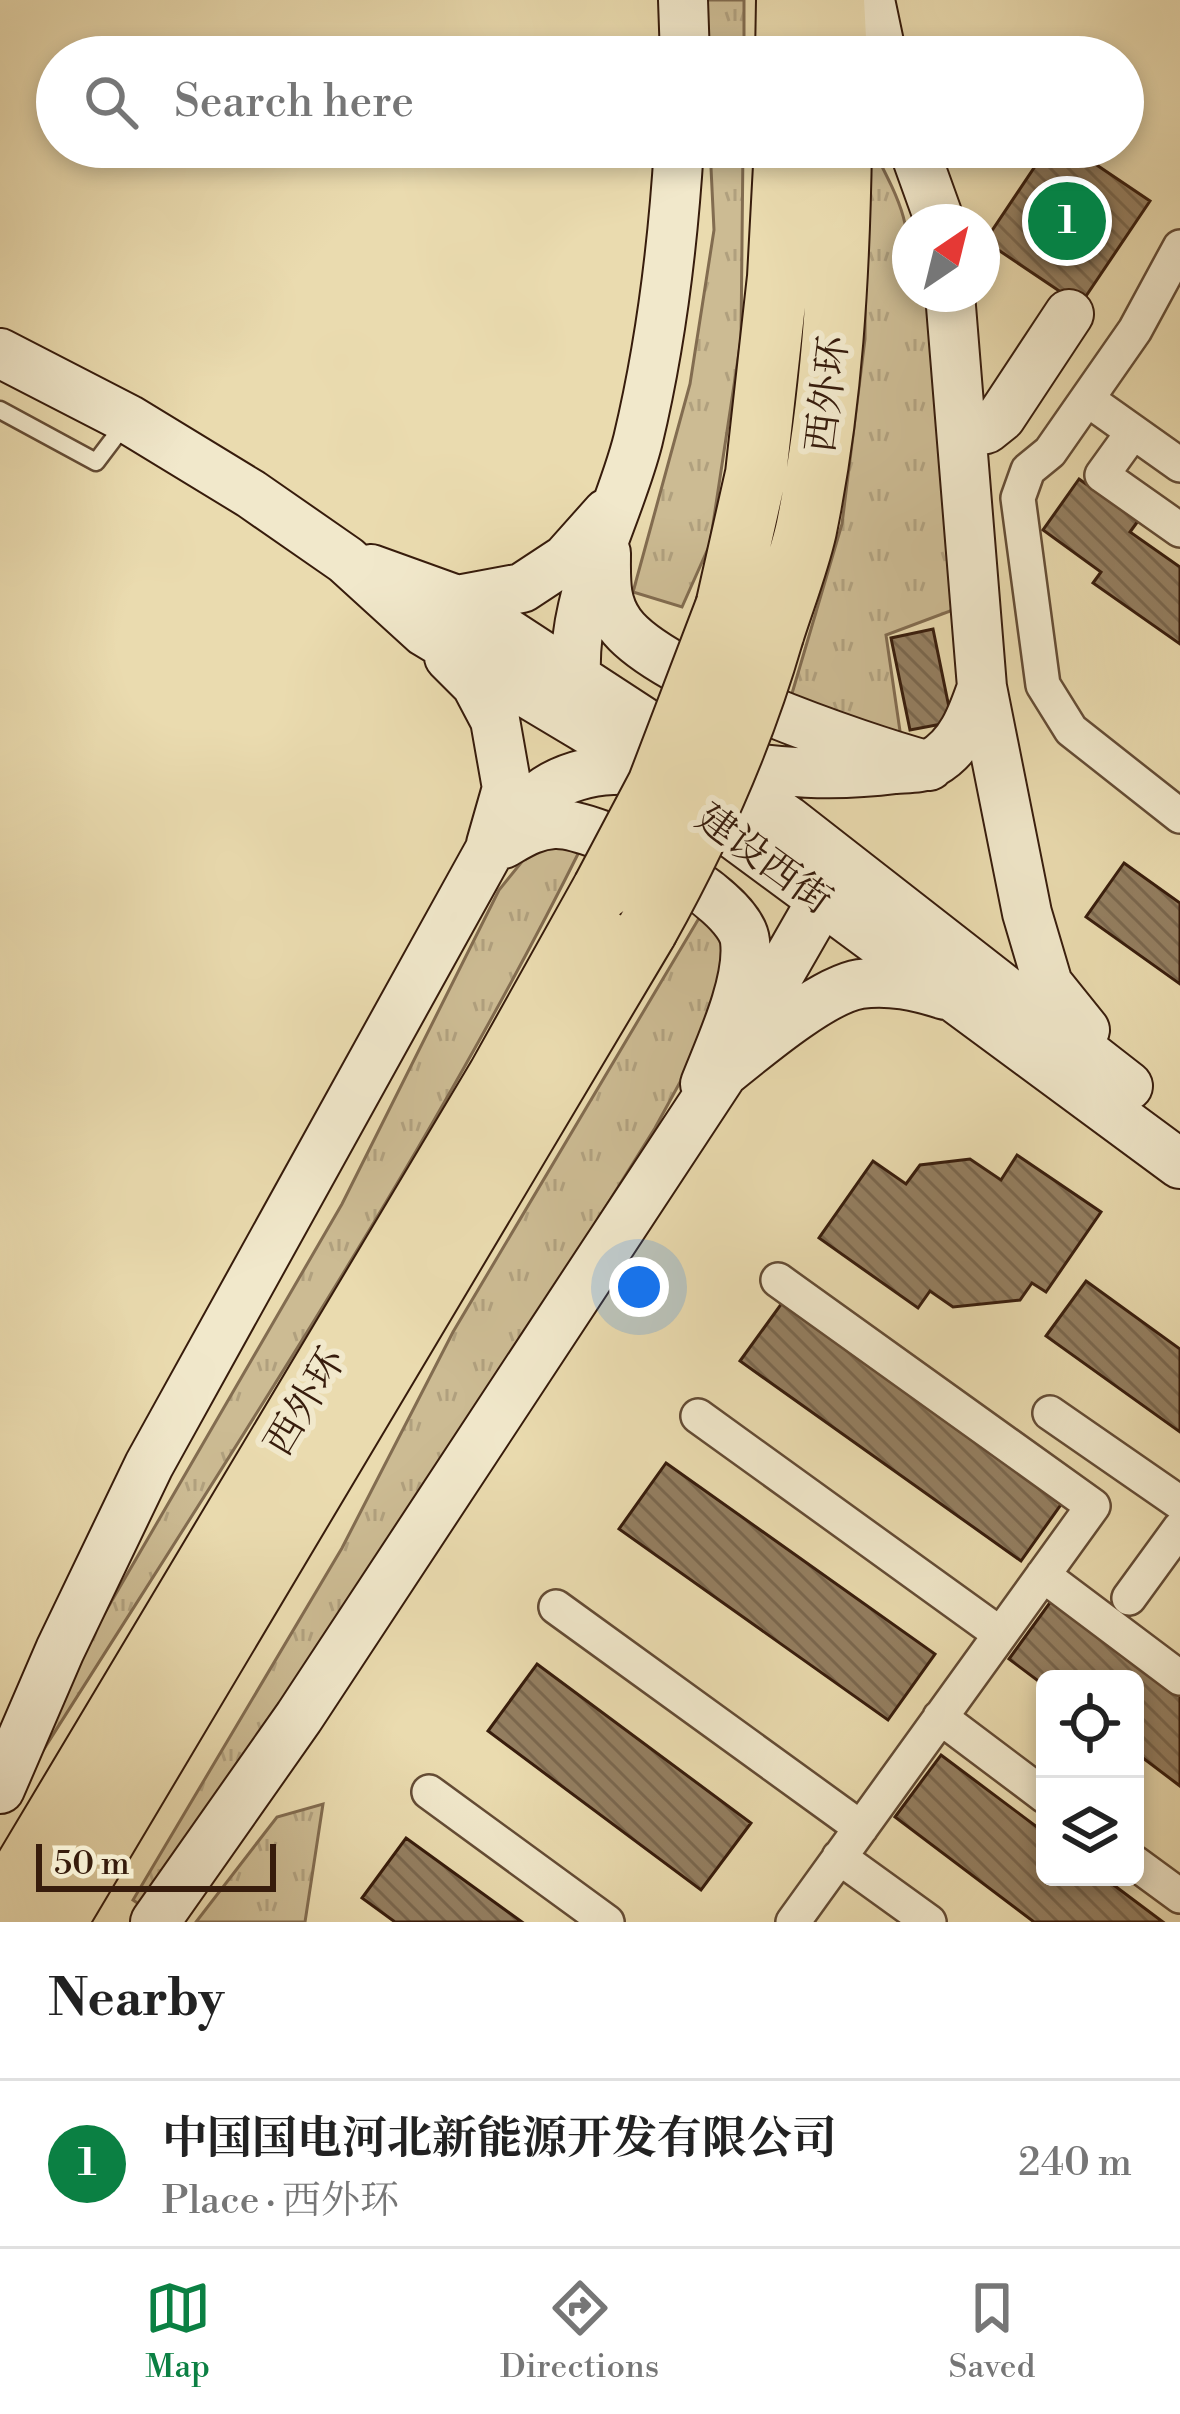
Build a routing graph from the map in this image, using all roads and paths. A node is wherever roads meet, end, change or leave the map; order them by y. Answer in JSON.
{"nodes":[{"id":1,"x":683,"y":0,"type":"edge"},
{"id":2,"x":787,"y":0,"type":"edge"},
{"id":3,"x":834,"y":0,"type":"edge"},
{"id":4,"x":870,"y":0,"type":"edge"},
{"id":5,"x":684,"y":36,"type":"edge"},
{"id":6,"x":787,"y":36,"type":"edge"},
{"id":7,"x":836,"y":36,"type":"edge"},
{"id":8,"x":878,"y":36,"type":"edge"},
{"id":9,"x":678,"y":168,"type":"edge"},
{"id":10,"x":784,"y":168,"type":"edge"},
{"id":11,"x":841,"y":168,"type":"edge"},
{"id":12,"x":921,"y":168,"type":"edge"},
{"id":13,"x":934,"y":204,"type":"edge"},
{"id":14,"x":1180,"y":247,"type":"edge"},
{"id":15,"x":952,"y":312,"type":"edge"},
{"id":16,"x":1069,"y":314,"type":"dead end"},
{"id":17,"x":0,"y":352,"type":"edge"},
{"id":18,"x":1087,"y":399,"type":"junction"},
{"id":19,"x":0,"y":410,"type":"edge"},
{"id":20,"x":128,"y":419,"type":"junction"},
{"id":21,"x":1133,"y":432,"type":"junction"},
{"id":22,"x":962,"y":434,"type":"junction"},
{"id":23,"x":1180,"y":465,"type":"edge"},
{"id":24,"x":622,"y":496,"type":"junction"},
{"id":25,"x":1180,"y":530,"type":"edge"},
{"id":26,"x":606,"y":542,"type":"junction"},
{"id":27,"x":441,"y":616,"type":"junction"},
{"id":28,"x":749,"y":621,"type":"junction"},
{"id":29,"x":574,"y":674,"type":"junction"},
{"id":30,"x":982,"y":687,"type":"junction"},
{"id":31,"x":624,"y":753,"type":"junction"},
{"id":32,"x":702,"y":760,"type":"junction"},
{"id":33,"x":929,"y":766,"type":"junction"},
{"id":34,"x":775,"y":811,"type":"junction"},
{"id":35,"x":1180,"y":816,"type":"edge"},
{"id":36,"x":488,"y":853,"type":"junction"},
{"id":37,"x":822,"y":900,"type":"junction"},
{"id":38,"x":957,"y":998,"type":"junction"},
{"id":39,"x":723,"y":1073,"type":"junction"},
{"id":40,"x":1128,"y":1086,"type":"junction"},
{"id":41,"x":1180,"y":1124,"type":"edge"},
{"id":42,"x":689,"y":1125,"type":"junction"},
{"id":43,"x":1180,"y":1164,"type":"edge"},
{"id":44,"x":778,"y":1280,"type":"dead end"},
{"id":45,"x":1050,"y":1413,"type":"dead end"},
{"id":46,"x":698,"y":1416,"type":"dead end"},
{"id":47,"x":1180,"y":1503,"type":"edge"},
{"id":48,"x":1180,"y":1528,"type":"edge"},
{"id":49,"x":1042,"y":1575,"type":"junction"},
{"id":50,"x":1129,"y":1598,"type":"dead end"},
{"id":51,"x":556,"y":1607,"type":"dead end"},
{"id":52,"x":1000,"y":1634,"type":"junction"},
{"id":53,"x":61,"y":1650,"type":"junction"},
{"id":54,"x":1180,"y":1678,"type":"edge"},
{"id":55,"x":940,"y":1717,"type":"junction"},
{"id":56,"x":0,"y":1770,"type":"edge"},
{"id":57,"x":1036,"y":1789,"type":"edge"},
{"id":58,"x":0,"y":1790,"type":"edge"},
{"id":59,"x":429,"y":1792,"type":"dead end"},
{"id":60,"x":861,"y":1828,"type":"junction"},
{"id":61,"x":839,"y":1857,"type":"junction"},
{"id":62,"x":1144,"y":1870,"type":"edge"},
{"id":63,"x":1180,"y":1896,"type":"edge"},
{"id":64,"x":0,"y":1910,"type":"edge"},
{"id":65,"x":56,"y":1922,"type":"edge"},
{"id":66,"x":155,"y":1922,"type":"edge"},
{"id":67,"x":608,"y":1922,"type":"edge"},
{"id":68,"x":793,"y":1922,"type":"edge"},
{"id":69,"x":929,"y":1922,"type":"edge"}],
"edges":[{"from":1,"to":5,"type":"main road"},
{"from":2,"to":6,"type":"highway"},
{"from":3,"to":7,"type":"highway"},
{"from":4,"to":8,"type":"main road"},
{"from":9,"to":24,"type":"main road"},
{"from":10,"to":28,"type":"highway","name":"西外环"},
{"from":11,"to":28,"type":"highway","name":"西外环"},
{"from":12,"to":13,"type":"main road"},
{"from":14,"to":18,"type":"street"},
{"from":15,"to":22,"type":"main road"},
{"from":16,"to":22,"type":"main road"},
{"from":17,"to":20,"type":"main road","name":"建设西街"},
{"from":18,"to":21,"type":"street"},
{"from":18,"to":35,"type":"street"},
{"from":19,"to":20,"type":"lane"},
{"from":20,"to":27,"type":"main road","name":"建设西街"},
{"from":21,"to":23,"type":"street"},
{"from":21,"to":25,"type":"street"},
{"from":22,"to":30,"type":"main road"},
{"from":24,"to":26,"type":"main road"},
{"from":24,"to":27,"type":"main road"},
{"from":26,"to":29,"type":"main road"},
{"from":26,"to":33,"type":"main road"},
{"from":27,"to":29,"type":"main road","name":"建设西街"},
{"from":27,"to":31,"type":"main road","name":"建设西街"},
{"from":27,"to":36,"type":"main road"},
{"from":28,"to":64,"type":"highway","name":"西外环","bridge":true},
{"from":28,"to":65,"type":"highway","name":"西外环","bridge":true},
{"from":29,"to":31,"type":"main road"},
{"from":29,"to":32,"type":"main road","name":"建设西街"},
{"from":30,"to":33,"type":"main road"},
{"from":30,"to":40,"type":"main road"},
{"from":31,"to":32,"type":"main road"},
{"from":31,"to":34,"type":"main road"},
{"from":31,"to":36,"type":"main road"},
{"from":31,"to":37,"type":"main road","name":"建设西街"},
{"from":32,"to":33,"type":"main road"},
{"from":32,"to":34,"type":"main road","name":"建设西街"},
{"from":34,"to":37,"type":"main road"},
{"from":34,"to":40,"type":"main road","name":"建设西街"},
{"from":36,"to":42,"type":"main road"},
{"from":36,"to":53,"type":"main road"},
{"from":37,"to":38,"type":"main road","name":"建设西街"},
{"from":37,"to":39,"type":"main road"},
{"from":38,"to":39,"type":"main road"},
{"from":38,"to":43,"type":"main road","name":"建设西街"},
{"from":39,"to":42,"type":"main road"},
{"from":40,"to":41,"type":"main road","name":"建设西街"},
{"from":42,"to":66,"type":"main road"},
{"from":44,"to":49,"type":"street"},
{"from":45,"to":47,"type":"street"},
{"from":46,"to":52,"type":"street"},
{"from":48,"to":50,"type":"street"},
{"from":49,"to":52,"type":"street"},
{"from":49,"to":54,"type":"street"},
{"from":51,"to":60,"type":"street"},
{"from":52,"to":55,"type":"street"},
{"from":53,"to":56,"type":"main road"},
{"from":53,"to":58,"type":"main road"},
{"from":55,"to":57,"type":"street"},
{"from":55,"to":60,"type":"street"},
{"from":59,"to":67,"type":"street"},
{"from":60,"to":61,"type":"street"},
{"from":61,"to":68,"type":"street"},
{"from":61,"to":69,"type":"street"},
{"from":62,"to":63,"type":"street"}]}
